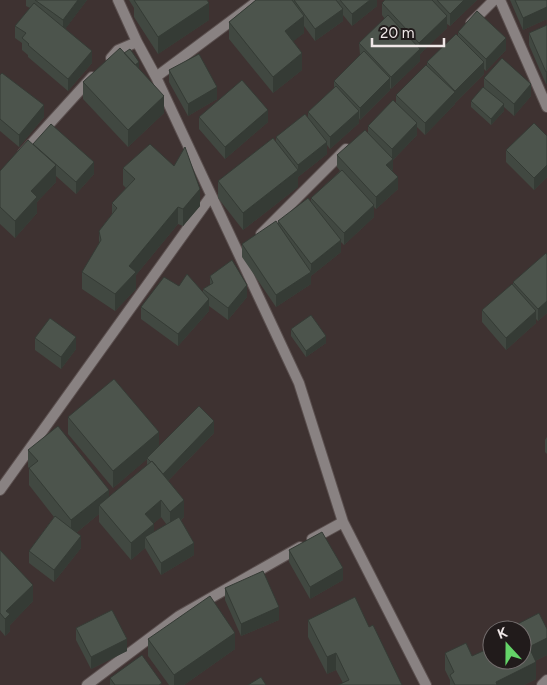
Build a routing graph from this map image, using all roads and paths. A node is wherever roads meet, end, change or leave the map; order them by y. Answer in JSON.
{"nodes":[{"id":1,"x":118,"y":0,"type":"edge"},
{"id":2,"x":259,"y":0,"type":"edge"},
{"id":3,"x":494,"y":0,"type":"edge"},
{"id":4,"x":500,"y":0,"type":"edge"},
{"id":5,"x":466,"y":28,"type":"edge"},
{"id":6,"x":137,"y":42,"type":"junction"},
{"id":7,"x":156,"y":77,"type":"junction"},
{"id":8,"x":547,"y":107,"type":"edge"},
{"id":9,"x":356,"y":138,"type":"edge"},
{"id":10,"x":13,"y":164,"type":"edge"},
{"id":11,"x":211,"y":196,"type":"junction"},
{"id":12,"x":246,"y":249,"type":"junction"},
{"id":13,"x":0,"y":490,"type":"edge"},
{"id":14,"x":344,"y":522,"type":"junction"},
{"id":15,"x":547,"y":680,"type":"edge"},
{"id":16,"x":87,"y":685,"type":"edge"},
{"id":17,"x":426,"y":685,"type":"edge"},
{"id":18,"x":542,"y":685,"type":"edge"}],
"edges":[{"from":1,"to":6,"type":"street"},
{"from":2,"to":7,"type":"street"},
{"from":3,"to":5,"type":"street"},
{"from":4,"to":8,"type":"street"},
{"from":6,"to":7,"type":"street"},
{"from":6,"to":10,"type":"street"},
{"from":7,"to":11,"type":"street"},
{"from":9,"to":12,"type":"street"},
{"from":11,"to":12,"type":"street"},
{"from":11,"to":13,"type":"street"},
{"from":12,"to":14,"type":"street"},
{"from":14,"to":16,"type":"street"},
{"from":14,"to":17,"type":"street"},
{"from":15,"to":18,"type":"street"}]}
